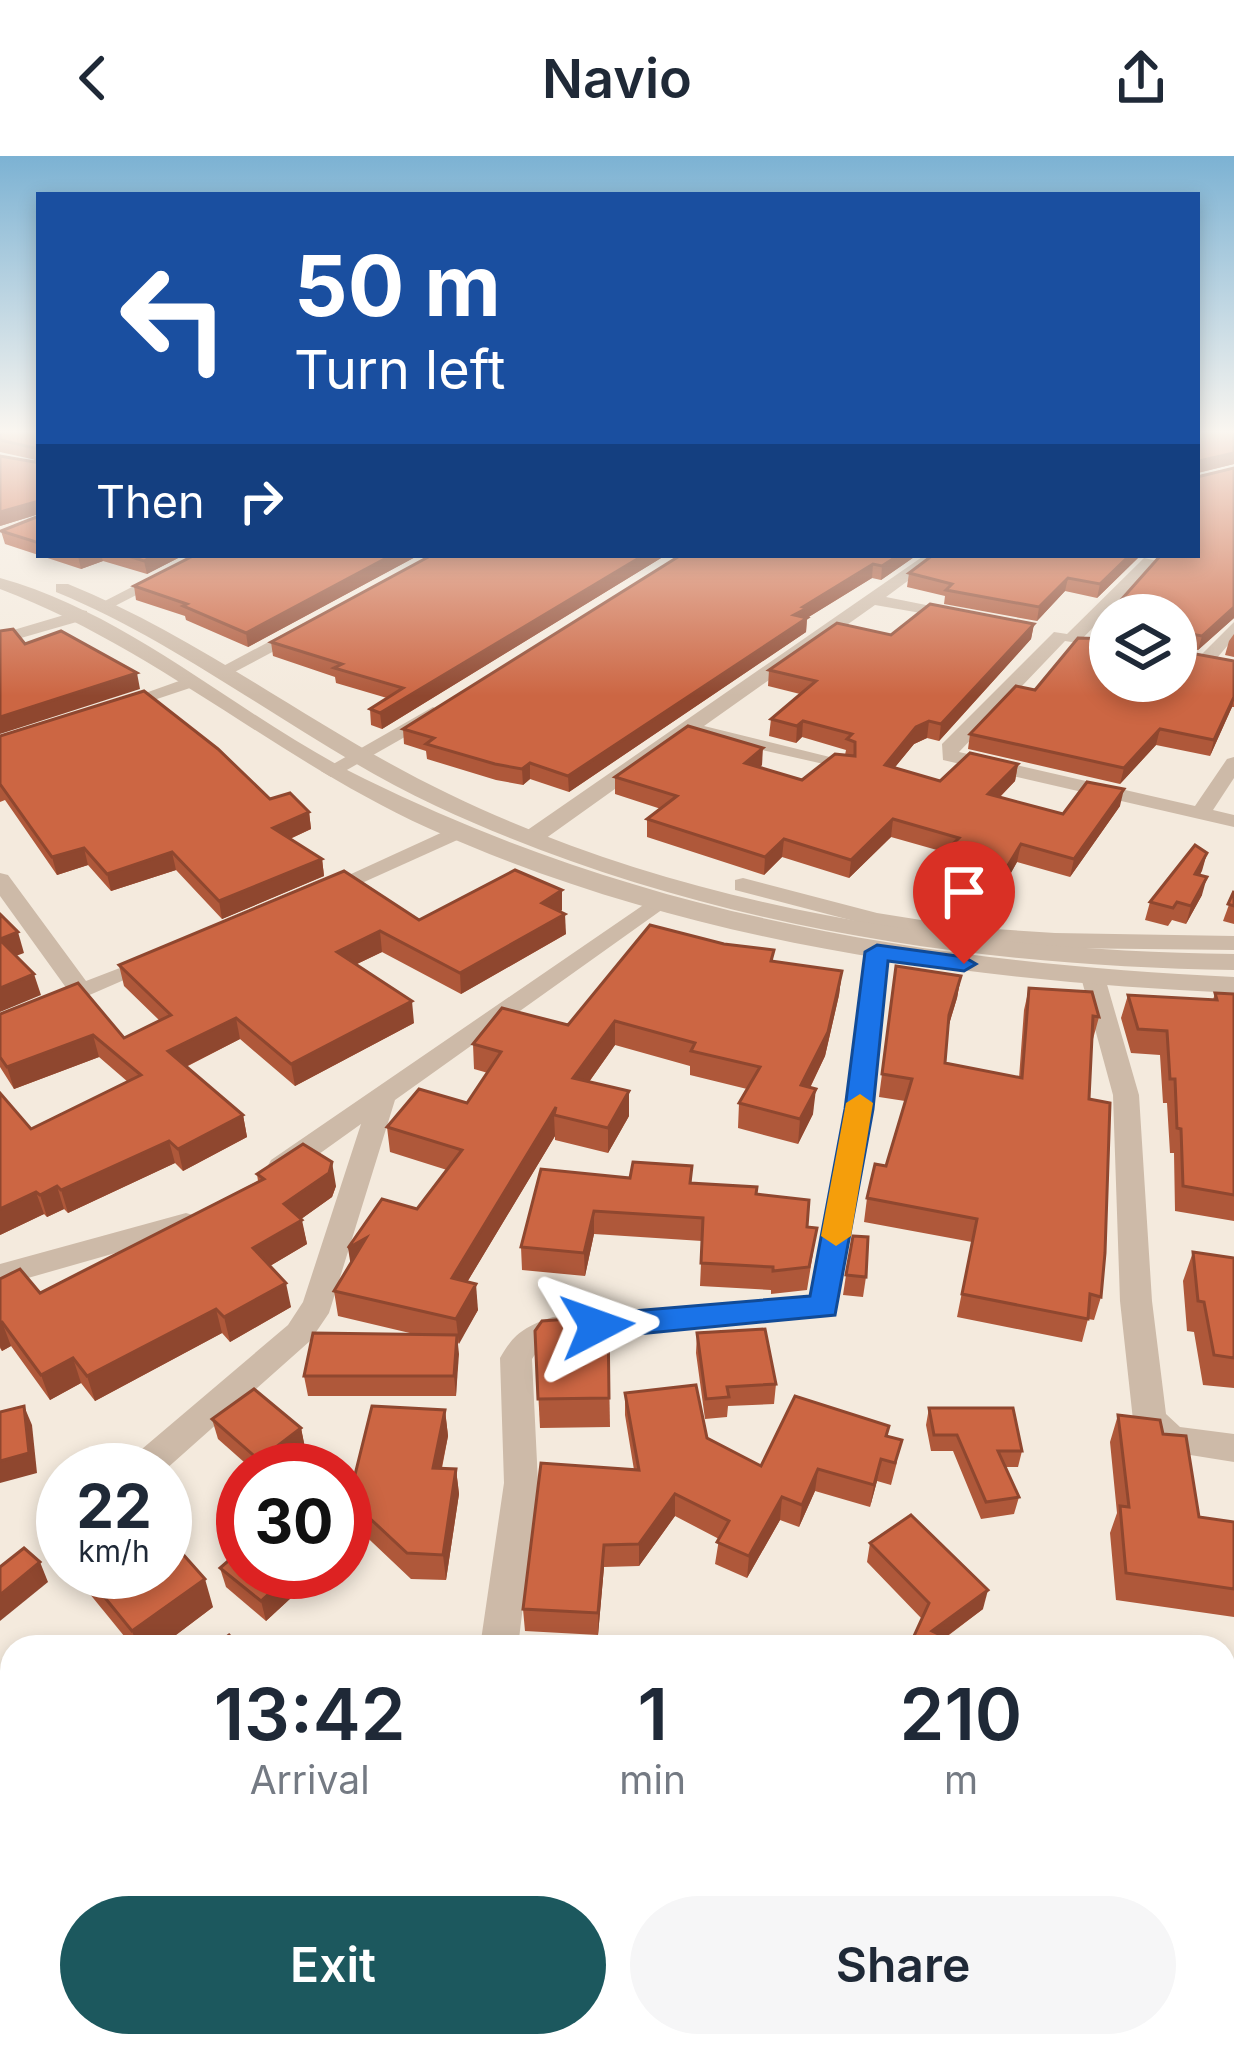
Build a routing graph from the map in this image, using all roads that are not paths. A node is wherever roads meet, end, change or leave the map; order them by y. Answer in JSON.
{"nodes":[{"id":1,"x":200,"y":558,"type":"edge"},
{"id":2,"x":931,"y":558,"type":"edge"},
{"id":3,"x":1150,"y":561,"type":"edge"},
{"id":4,"x":0,"y":566,"type":"edge"},
{"id":5,"x":0,"y":583,"type":"edge"},
{"id":6,"x":871,"y":599,"type":"junction"},
{"id":7,"x":106,"y":604,"type":"junction"},
{"id":8,"x":81,"y":615,"type":"junction"},
{"id":9,"x":321,"y":618,"type":"edge"},
{"id":10,"x":976,"y":620,"type":"edge"},
{"id":11,"x":1234,"y":627,"type":"edge"},
{"id":12,"x":0,"y":639,"type":"edge"},
{"id":13,"x":1234,"y":667,"type":"edge"},
{"id":14,"x":223,"y":670,"type":"junction"},
{"id":15,"x":193,"y":681,"type":"junction"},
{"id":16,"x":444,"y":707,"type":"edge"},
{"id":17,"x":89,"y":716,"type":"edge"},
{"id":18,"x":691,"y":728,"type":"junction"},
{"id":19,"x":362,"y":757,"type":"junction"},
{"id":20,"x":1234,"y":763,"type":"edge"},
{"id":21,"x":843,"y":766,"type":"edge"},
{"id":22,"x":331,"y":771,"type":"junction"},
{"id":23,"x":1200,"y":813,"type":"junction"},
{"id":24,"x":1234,"y":821,"type":"edge"},
{"id":25,"x":456,"y":832,"type":"junction"},
{"id":26,"x":534,"y":836,"type":"junction"},
{"id":27,"x":0,"y":880,"type":"edge"},
{"id":28,"x":743,"y":885,"type":"dead end"},
{"id":29,"x":293,"y":904,"type":"edge"},
{"id":30,"x":655,"y":904,"type":"junction"},
{"id":31,"x":1234,"y":943,"type":"edge"},
{"id":32,"x":877,"y":952,"type":"junction"},
{"id":33,"x":166,"y":957,"type":"edge"},
{"id":34,"x":1234,"y":962,"type":"edge"},
{"id":35,"x":1094,"y":981,"type":"junction"},
{"id":36,"x":1234,"y":985,"type":"edge"},
{"id":37,"x":81,"y":992,"type":"junction"},
{"id":38,"x":0,"y":1026,"type":"edge"},
{"id":39,"x":382,"y":1100,"type":"junction"},
{"id":40,"x":256,"y":1183,"type":"edge"},
{"id":41,"x":220,"y":1207,"type":"edge"},
{"id":42,"x":0,"y":1275,"type":"edge"},
{"id":43,"x":172,"y":1443,"type":"edge"},
{"id":44,"x":1234,"y":1448,"type":"edge"},
{"id":45,"x":501,"y":1635,"type":"edge"}],
"edges":[{"from":1,"to":7,"type":"street"},
{"from":2,"to":6,"type":"street"},
{"from":3,"to":23,"type":"street"},
{"from":4,"to":7,"type":"street"},
{"from":5,"to":8,"type":"street"},
{"from":6,"to":10,"type":"street"},
{"from":6,"to":18,"type":"street"},
{"from":7,"to":14,"type":"street"},
{"from":8,"to":12,"type":"street"},
{"from":8,"to":15,"type":"street"},
{"from":9,"to":14,"type":"street"},
{"from":11,"to":13,"type":"street"},
{"from":14,"to":19,"type":"street"},
{"from":15,"to":17,"type":"street"},
{"from":15,"to":22,"type":"street"},
{"from":16,"to":19,"type":"street"},
{"from":18,"to":21,"type":"street"},
{"from":18,"to":26,"type":"street"},
{"from":19,"to":22,"type":"street"},
{"from":19,"to":26,"type":"street"},
{"from":20,"to":23,"type":"street"},
{"from":22,"to":25,"type":"street"},
{"from":23,"to":24,"type":"street"},
{"from":25,"to":29,"type":"street"},
{"from":25,"to":30,"type":"street"},
{"from":26,"to":34,"type":"street"},
{"from":27,"to":37,"type":"street"},
{"from":28,"to":31,"type":"street"},
{"from":30,"to":32,"type":"street"},
{"from":30,"to":39,"type":"street"},
{"from":32,"to":35,"type":"street"},
{"from":32,"to":45,"type":"street"},
{"from":33,"to":37,"type":"street"},
{"from":35,"to":36,"type":"street"},
{"from":35,"to":44,"type":"street"},
{"from":37,"to":38,"type":"street"},
{"from":39,"to":40,"type":"street"},
{"from":39,"to":43,"type":"street"},
{"from":41,"to":42,"type":"street"}]}
